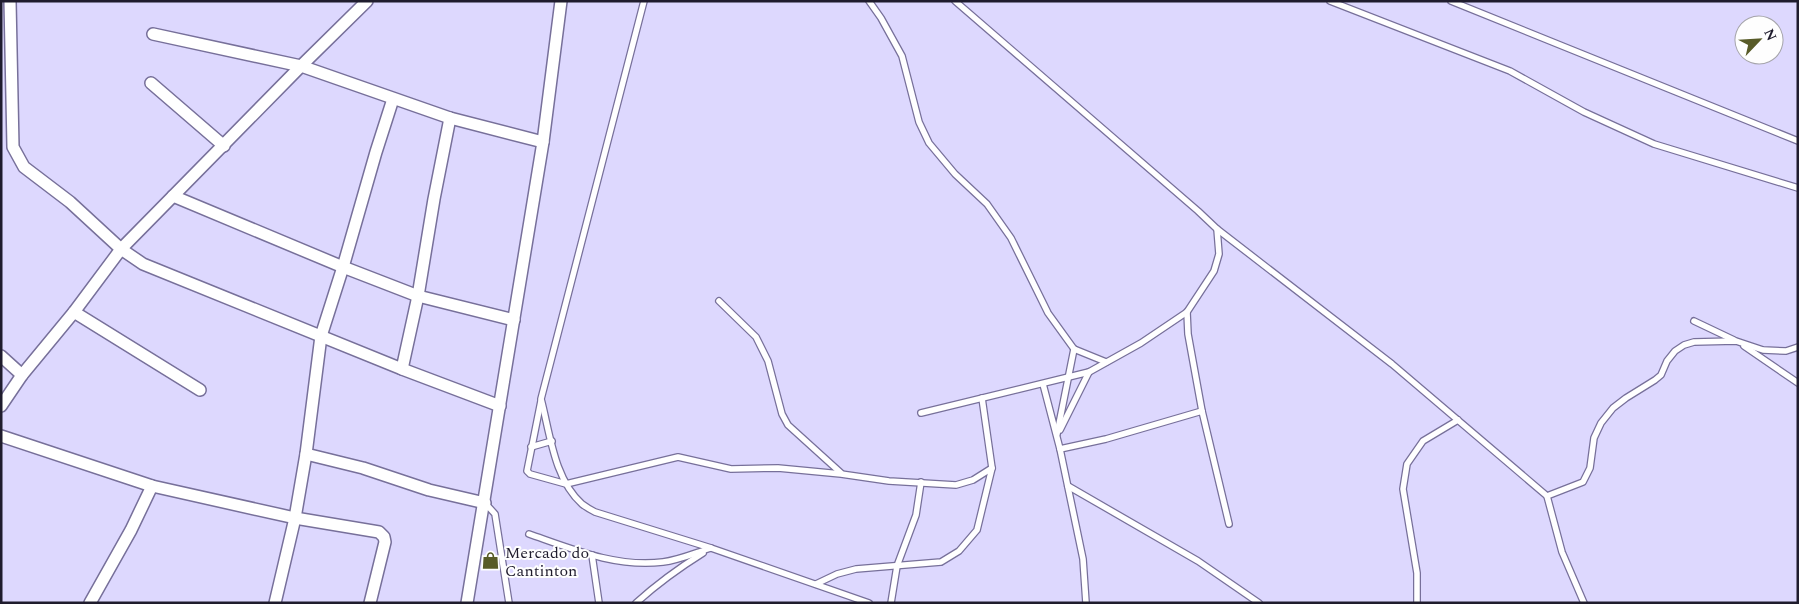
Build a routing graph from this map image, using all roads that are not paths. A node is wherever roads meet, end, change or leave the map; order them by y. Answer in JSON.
{"nodes":[{"id":1,"x":10,"y":1,"type":"edge"},
{"id":2,"x":367,"y":1,"type":"edge"},
{"id":3,"x":561,"y":1,"type":"edge"},
{"id":4,"x":644,"y":1,"type":"edge"},
{"id":5,"x":869,"y":1,"type":"edge"},
{"id":6,"x":955,"y":1,"type":"edge"},
{"id":7,"x":1330,"y":1,"type":"edge"},
{"id":8,"x":1451,"y":1,"type":"edge"},
{"id":9,"x":154,"y":34,"type":"dead end"},
{"id":10,"x":301,"y":66,"type":"junction"},
{"id":11,"x":151,"y":83,"type":"dead end"},
{"id":12,"x":393,"y":99,"type":"junction"},
{"id":13,"x":450,"y":118,"type":"junction"},
{"id":14,"x":1798,"y":141,"type":"edge"},
{"id":15,"x":543,"y":142,"type":"junction"},
{"id":16,"x":224,"y":146,"type":"junction"},
{"id":17,"x":1798,"y":188,"type":"edge"},
{"id":18,"x":173,"y":196,"type":"junction"},
{"id":19,"x":1217,"y":229,"type":"junction"},
{"id":20,"x":121,"y":249,"type":"junction"},
{"id":21,"x":343,"y":267,"type":"junction"},
{"id":22,"x":418,"y":296,"type":"junction"},
{"id":23,"x":718,"y":301,"type":"dead end"},
{"id":24,"x":74,"y":312,"type":"junction"},
{"id":25,"x":1187,"y":312,"type":"junction"},
{"id":26,"x":514,"y":320,"type":"junction"},
{"id":27,"x":1694,"y":321,"type":"dead end"},
{"id":28,"x":321,"y":336,"type":"junction"},
{"id":29,"x":1736,"y":341,"type":"junction"},
{"id":30,"x":1798,"y":347,"type":"edge"},
{"id":31,"x":1074,"y":349,"type":"junction"},
{"id":32,"x":1,"y":356,"type":"edge"},
{"id":33,"x":1106,"y":362,"type":"junction"},
{"id":34,"x":402,"y":369,"type":"junction"},
{"id":35,"x":1089,"y":372,"type":"junction"},
{"id":36,"x":22,"y":375,"type":"junction"},
{"id":37,"x":1069,"y":378,"type":"junction"},
{"id":38,"x":1798,"y":383,"type":"edge"},
{"id":39,"x":1043,"y":384,"type":"junction"},
{"id":40,"x":200,"y":390,"type":"dead end"},
{"id":41,"x":982,"y":398,"type":"junction"},
{"id":42,"x":541,"y":399,"type":"junction"},
{"id":43,"x":1,"y":406,"type":"edge"},
{"id":44,"x":500,"y":406,"type":"junction"},
{"id":45,"x":1202,"y":411,"type":"junction"},
{"id":46,"x":921,"y":413,"type":"dead end"},
{"id":47,"x":1458,"y":420,"type":"junction"},
{"id":48,"x":1,"y":436,"type":"edge"},
{"id":49,"x":1056,"y":436,"type":"junction"},
{"id":50,"x":552,"y":441,"type":"junction"},
{"id":51,"x":531,"y":447,"type":"junction"},
{"id":52,"x":1060,"y":449,"type":"junction"},
{"id":53,"x":306,"y":454,"type":"junction"},
{"id":54,"x":992,"y":468,"type":"junction"},
{"id":55,"x":841,"y":474,"type":"junction"},
{"id":56,"x":921,"y":482,"type":"junction"},
{"id":57,"x":566,"y":484,"type":"junction"},
{"id":58,"x":152,"y":486,"type":"junction"},
{"id":59,"x":1068,"y":486,"type":"junction"},
{"id":60,"x":1547,"y":496,"type":"junction"},
{"id":61,"x":485,"y":503,"type":"junction"},
{"id":62,"x":295,"y":518,"type":"junction"},
{"id":63,"x":1229,"y":524,"type":"dead end"},
{"id":64,"x":529,"y":534,"type":"dead end"},
{"id":65,"x":711,"y":548,"type":"junction"},
{"id":66,"x":592,"y":555,"type":"junction"},
{"id":67,"x":897,"y":566,"type":"junction"},
{"id":68,"x":816,"y":584,"type":"junction"},
{"id":69,"x":90,"y":603,"type":"edge"},
{"id":70,"x":275,"y":603,"type":"edge"},
{"id":71,"x":370,"y":603,"type":"edge"},
{"id":72,"x":467,"y":603,"type":"edge"},
{"id":73,"x":509,"y":603,"type":"edge"},
{"id":74,"x":599,"y":603,"type":"edge"},
{"id":75,"x":636,"y":603,"type":"edge"},
{"id":76,"x":869,"y":603,"type":"edge"},
{"id":77,"x":892,"y":603,"type":"edge"},
{"id":78,"x":1086,"y":603,"type":"edge"},
{"id":79,"x":1259,"y":603,"type":"edge"},
{"id":80,"x":1417,"y":603,"type":"edge"},
{"id":81,"x":1584,"y":603,"type":"edge"}],
"edges":[{"from":1,"to":20,"type":"street"},
{"from":2,"to":10,"type":"street"},
{"from":3,"to":15,"type":"street"},
{"from":4,"to":42,"type":"lane"},
{"from":5,"to":31,"type":"lane"},
{"from":6,"to":19,"type":"lane"},
{"from":7,"to":17,"type":"lane"},
{"from":8,"to":14,"type":"lane"},
{"from":9,"to":10,"type":"street"},
{"from":10,"to":12,"type":"street"},
{"from":10,"to":16,"type":"street"},
{"from":11,"to":16,"type":"street"},
{"from":12,"to":13,"type":"street"},
{"from":12,"to":21,"type":"street"},
{"from":13,"to":15,"type":"street"},
{"from":13,"to":22,"type":"street"},
{"from":15,"to":26,"type":"street"},
{"from":16,"to":18,"type":"street"},
{"from":18,"to":20,"type":"street"},
{"from":18,"to":21,"type":"street"},
{"from":19,"to":25,"type":"lane"},
{"from":19,"to":47,"type":"lane"},
{"from":20,"to":24,"type":"street"},
{"from":20,"to":28,"type":"street"},
{"from":21,"to":22,"type":"street"},
{"from":21,"to":28,"type":"street"},
{"from":22,"to":26,"type":"street"},
{"from":22,"to":34,"type":"street"},
{"from":23,"to":55,"type":"lane"},
{"from":24,"to":36,"type":"street"},
{"from":24,"to":40,"type":"street"},
{"from":25,"to":33,"type":"lane"},
{"from":25,"to":45,"type":"lane"},
{"from":26,"to":44,"type":"street"},
{"from":27,"to":29,"type":"lane"},
{"from":28,"to":34,"type":"street"},
{"from":28,"to":53,"type":"street"},
{"from":29,"to":30,"type":"lane"},
{"from":29,"to":38,"type":"lane"},
{"from":29,"to":60,"type":"lane"},
{"from":31,"to":33,"type":"lane"},
{"from":31,"to":37,"type":"lane"},
{"from":32,"to":36,"type":"street"},
{"from":33,"to":35,"type":"lane"},
{"from":34,"to":44,"type":"street"},
{"from":35,"to":37,"type":"lane"},
{"from":35,"to":49,"type":"lane"},
{"from":36,"to":43,"type":"street"},
{"from":37,"to":39,"type":"lane"},
{"from":37,"to":49,"type":"lane"},
{"from":39,"to":41,"type":"lane"},
{"from":39,"to":49,"type":"lane"},
{"from":41,"to":46,"type":"lane"},
{"from":41,"to":54,"type":"lane"},
{"from":42,"to":50,"type":"lane"},
{"from":42,"to":51,"type":"lane"},
{"from":44,"to":61,"type":"street"},
{"from":45,"to":52,"type":"lane"},
{"from":45,"to":63,"type":"lane"},
{"from":47,"to":60,"type":"lane"},
{"from":47,"to":80,"type":"lane"},
{"from":48,"to":58,"type":"street"},
{"from":49,"to":52,"type":"lane"},
{"from":50,"to":51,"type":"lane"},
{"from":50,"to":57,"type":"lane"},
{"from":51,"to":57,"type":"lane"},
{"from":52,"to":59,"type":"lane"},
{"from":53,"to":61,"type":"street"},
{"from":53,"to":62,"type":"street"},
{"from":54,"to":56,"type":"lane"},
{"from":54,"to":67,"type":"lane"},
{"from":55,"to":56,"type":"lane"},
{"from":55,"to":57,"type":"lane"},
{"from":56,"to":67,"type":"lane"},
{"from":57,"to":65,"type":"lane"},
{"from":58,"to":62,"type":"street"},
{"from":58,"to":69,"type":"street"},
{"from":59,"to":78,"type":"lane"},
{"from":59,"to":79,"type":"lane"},
{"from":60,"to":81,"type":"lane"},
{"from":61,"to":72,"type":"street"},
{"from":61,"to":73,"type":"lane"},
{"from":62,"to":70,"type":"street"},
{"from":62,"to":71,"type":"street"},
{"from":64,"to":66,"type":"lane"},
{"from":65,"to":66,"type":"lane"},
{"from":65,"to":68,"type":"lane"},
{"from":65,"to":75,"type":"lane"},
{"from":66,"to":74,"type":"lane"},
{"from":67,"to":68,"type":"lane"},
{"from":67,"to":77,"type":"lane"},
{"from":68,"to":76,"type":"lane"}]}
